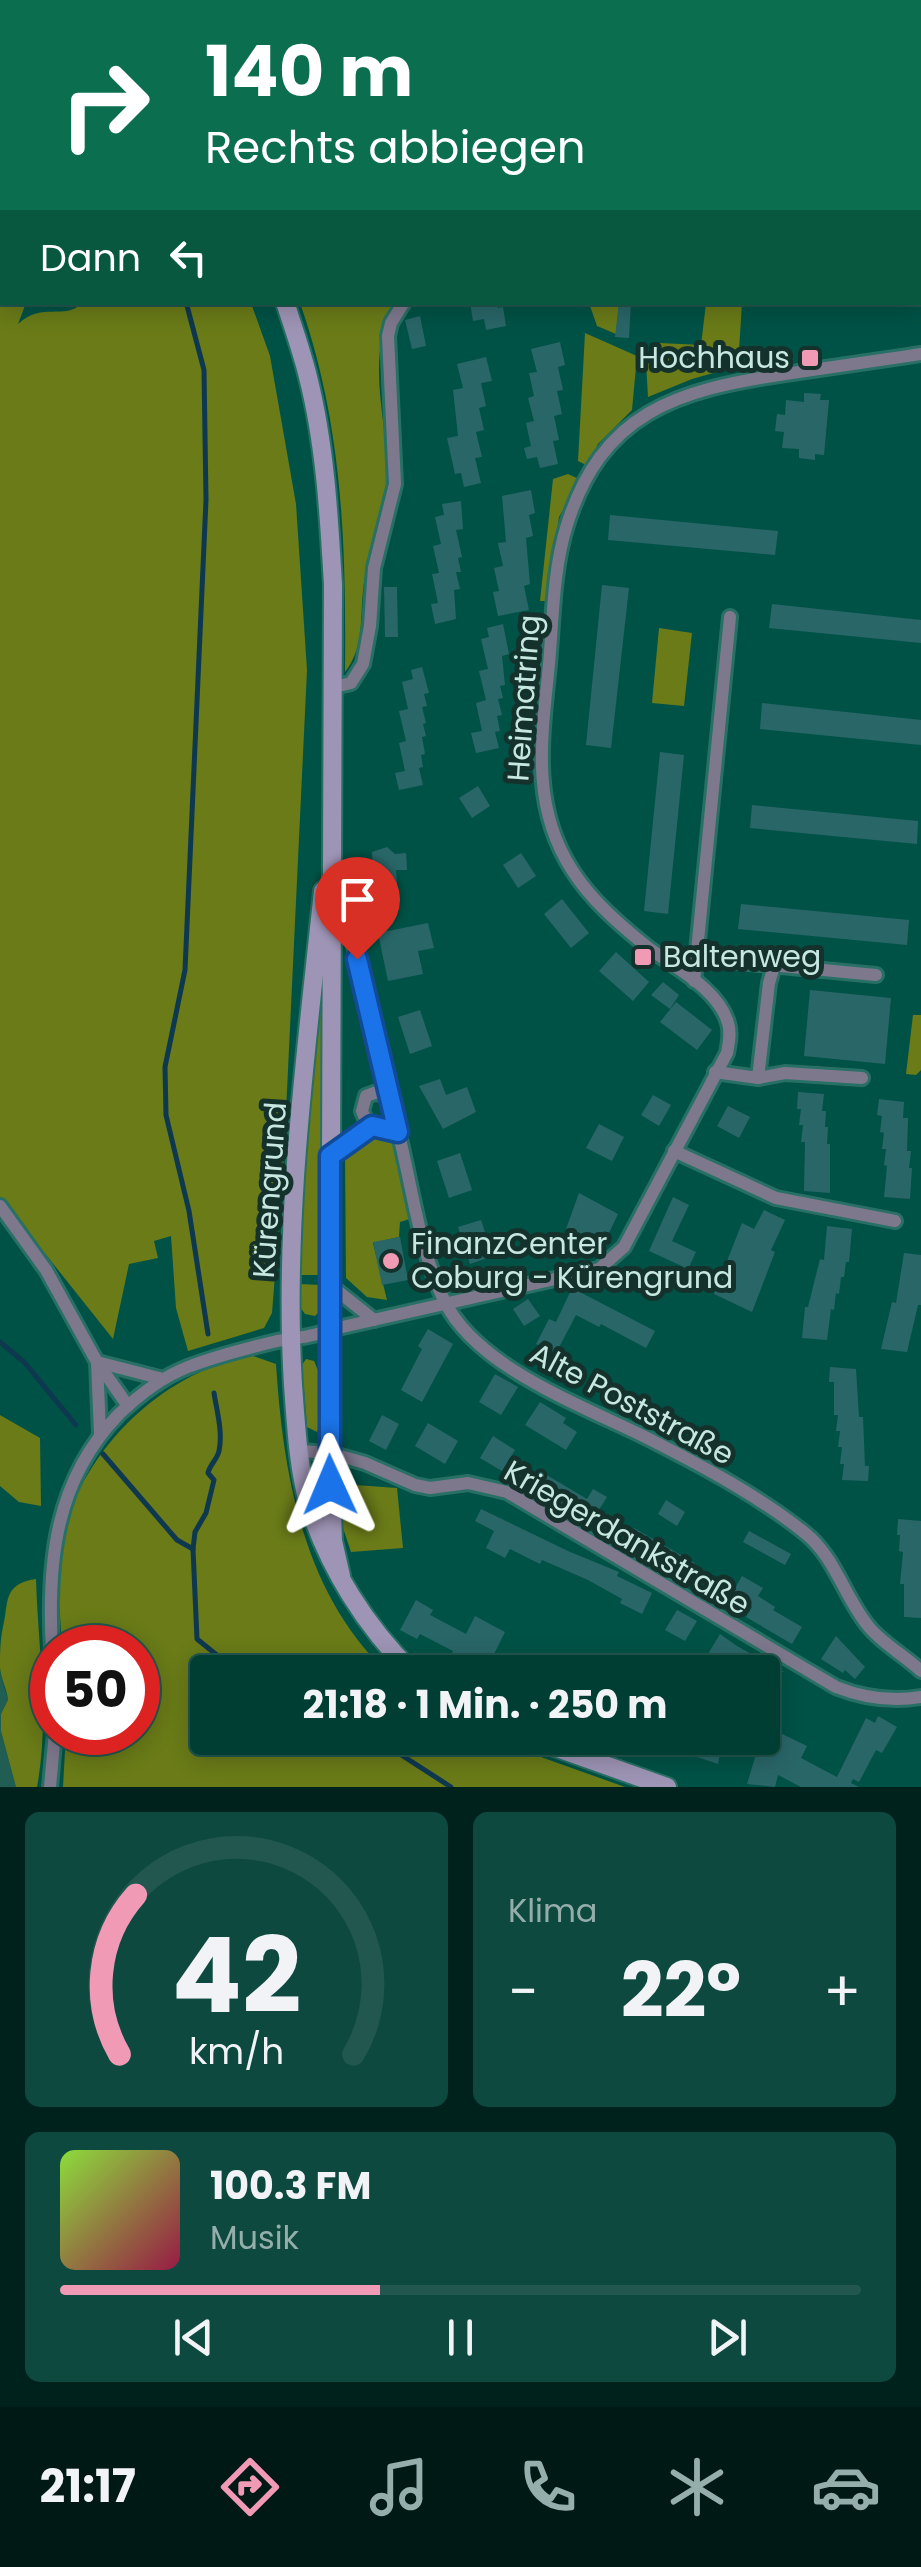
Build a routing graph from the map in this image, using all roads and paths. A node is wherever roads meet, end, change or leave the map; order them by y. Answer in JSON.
{"nodes":[{"id":1,"x":286,"y":305,"type":"edge"},
{"id":2,"x":402,"y":305,"type":"edge"},
{"id":3,"x":921,"y":354,"type":"edge"},
{"id":4,"x":730,"y":617,"type":"dead end"},
{"id":5,"x":334,"y":687,"type":"junction"},
{"id":6,"x":326,"y":926,"type":"junction"},
{"id":7,"x":696,"y":958,"type":"junction"},
{"id":8,"x":774,"y":966,"type":"junction"},
{"id":9,"x":876,"y":975,"type":"dead end"},
{"id":10,"x":694,"y":982,"type":"junction"},
{"id":11,"x":714,"y":1072,"type":"junction"},
{"id":12,"x":758,"y":1078,"type":"junction"},
{"id":13,"x":862,"y":1078,"type":"dead end"},
{"id":14,"x":390,"y":1099,"type":"junction"},
{"id":15,"x":372,"y":1126,"type":"junction"},
{"id":16,"x":398,"y":1132,"type":"junction"},
{"id":17,"x":674,"y":1151,"type":"junction"},
{"id":18,"x":330,"y":1156,"type":"junction"},
{"id":19,"x":0,"y":1206,"type":"edge"},
{"id":20,"x":895,"y":1221,"type":"dead end"},
{"id":21,"x":330,"y":1285,"type":"junction"},
{"id":22,"x":445,"y":1304,"type":"junction"},
{"id":23,"x":374,"y":1320,"type":"junction"},
{"id":24,"x":329,"y":1330,"type":"junction"},
{"id":25,"x":290,"y":1339,"type":"junction"},
{"id":26,"x":97,"y":1362,"type":"junction"},
{"id":27,"x":163,"y":1379,"type":"junction"},
{"id":28,"x":132,"y":1402,"type":"junction"},
{"id":29,"x":100,"y":1433,"type":"junction"},
{"id":30,"x":300,"y":1451,"type":"junction"},
{"id":31,"x":330,"y":1453,"type":"junction"},
{"id":32,"x":341,"y":1576,"type":"junction"},
{"id":33,"x":52,"y":1625,"type":"edge"},
{"id":34,"x":394,"y":1655,"type":"edge"},
{"id":35,"x":917,"y":1664,"type":"edge"},
{"id":36,"x":921,"y":1697,"type":"edge"},
{"id":37,"x":53,"y":1755,"type":"edge"},
{"id":38,"x":577,"y":1755,"type":"edge"},
{"id":39,"x":50,"y":1787,"type":"edge"},
{"id":40,"x":667,"y":1787,"type":"edge"}],
"edges":[{"from":1,"to":5,"type":"main road","name":"Kürengrund"},
{"from":2,"to":5,"type":"street"},
{"from":3,"to":10,"type":"street","name":"Heimatring"},
{"from":4,"to":7,"type":"street"},
{"from":5,"to":6,"type":"main road","name":"Kürengrund"},
{"from":6,"to":14,"type":"street","name":"Alte Poststraße"},
{"from":6,"to":18,"type":"main road","name":"Kürengrund"},
{"from":6,"to":25,"type":"main road","name":"Kürengrund"},
{"from":7,"to":8,"type":"street"},
{"from":7,"to":10,"type":"street"},
{"from":8,"to":9,"type":"street"},
{"from":8,"to":12,"type":"street"},
{"from":10,"to":11,"type":"street","name":"Heimatring"},
{"from":11,"to":12,"type":"street"},
{"from":11,"to":17,"type":"street","name":"Heimatring"},
{"from":12,"to":13,"type":"street"},
{"from":14,"to":15,"type":"street"},
{"from":14,"to":16,"type":"street","name":"Alte Poststraße"},
{"from":15,"to":16,"type":"street"},
{"from":15,"to":18,"type":"street"},
{"from":16,"to":22,"type":"street","name":"Alte Poststraße"},
{"from":17,"to":20,"type":"street"},
{"from":17,"to":22,"type":"street","name":"Heimatring"},
{"from":18,"to":21,"type":"main road","name":"Kürengrund"},
{"from":19,"to":26,"type":"street"},
{"from":21,"to":23,"type":"street"},
{"from":21,"to":24,"type":"main road","name":"Kürengrund"},
{"from":22,"to":23,"type":"street","name":"Heimatring"},
{"from":22,"to":35,"type":"street","name":"Alte Poststraße"},
{"from":23,"to":24,"type":"street","name":"Heimatring"},
{"from":24,"to":25,"type":"street","name":"Heimatring"},
{"from":24,"to":31,"type":"main road","name":"Kürengrund"},
{"from":25,"to":27,"type":"street","name":"Heimatring"},
{"from":25,"to":30,"type":"main road","name":"Kürengrund"},
{"from":26,"to":27,"type":"street"},
{"from":26,"to":28,"type":"street"},
{"from":26,"to":29,"type":"street"},
{"from":27,"to":28,"type":"street","name":"Heimatring"},
{"from":28,"to":29,"type":"street","name":"Heimatring"},
{"from":29,"to":33,"type":"street","name":"Heimatring"},
{"from":30,"to":31,"type":"street","name":"Kriegerdankstraße"},
{"from":30,"to":32,"type":"main road","name":"Kürengrund"},
{"from":31,"to":32,"type":"main road","name":"Kürengrund"},
{"from":31,"to":36,"type":"street","name":"Kriegerdankstraße"},
{"from":32,"to":34,"type":"main road","name":"Kürengrund"},
{"from":37,"to":39,"type":"street"},
{"from":38,"to":40,"type":"main road"}]}
